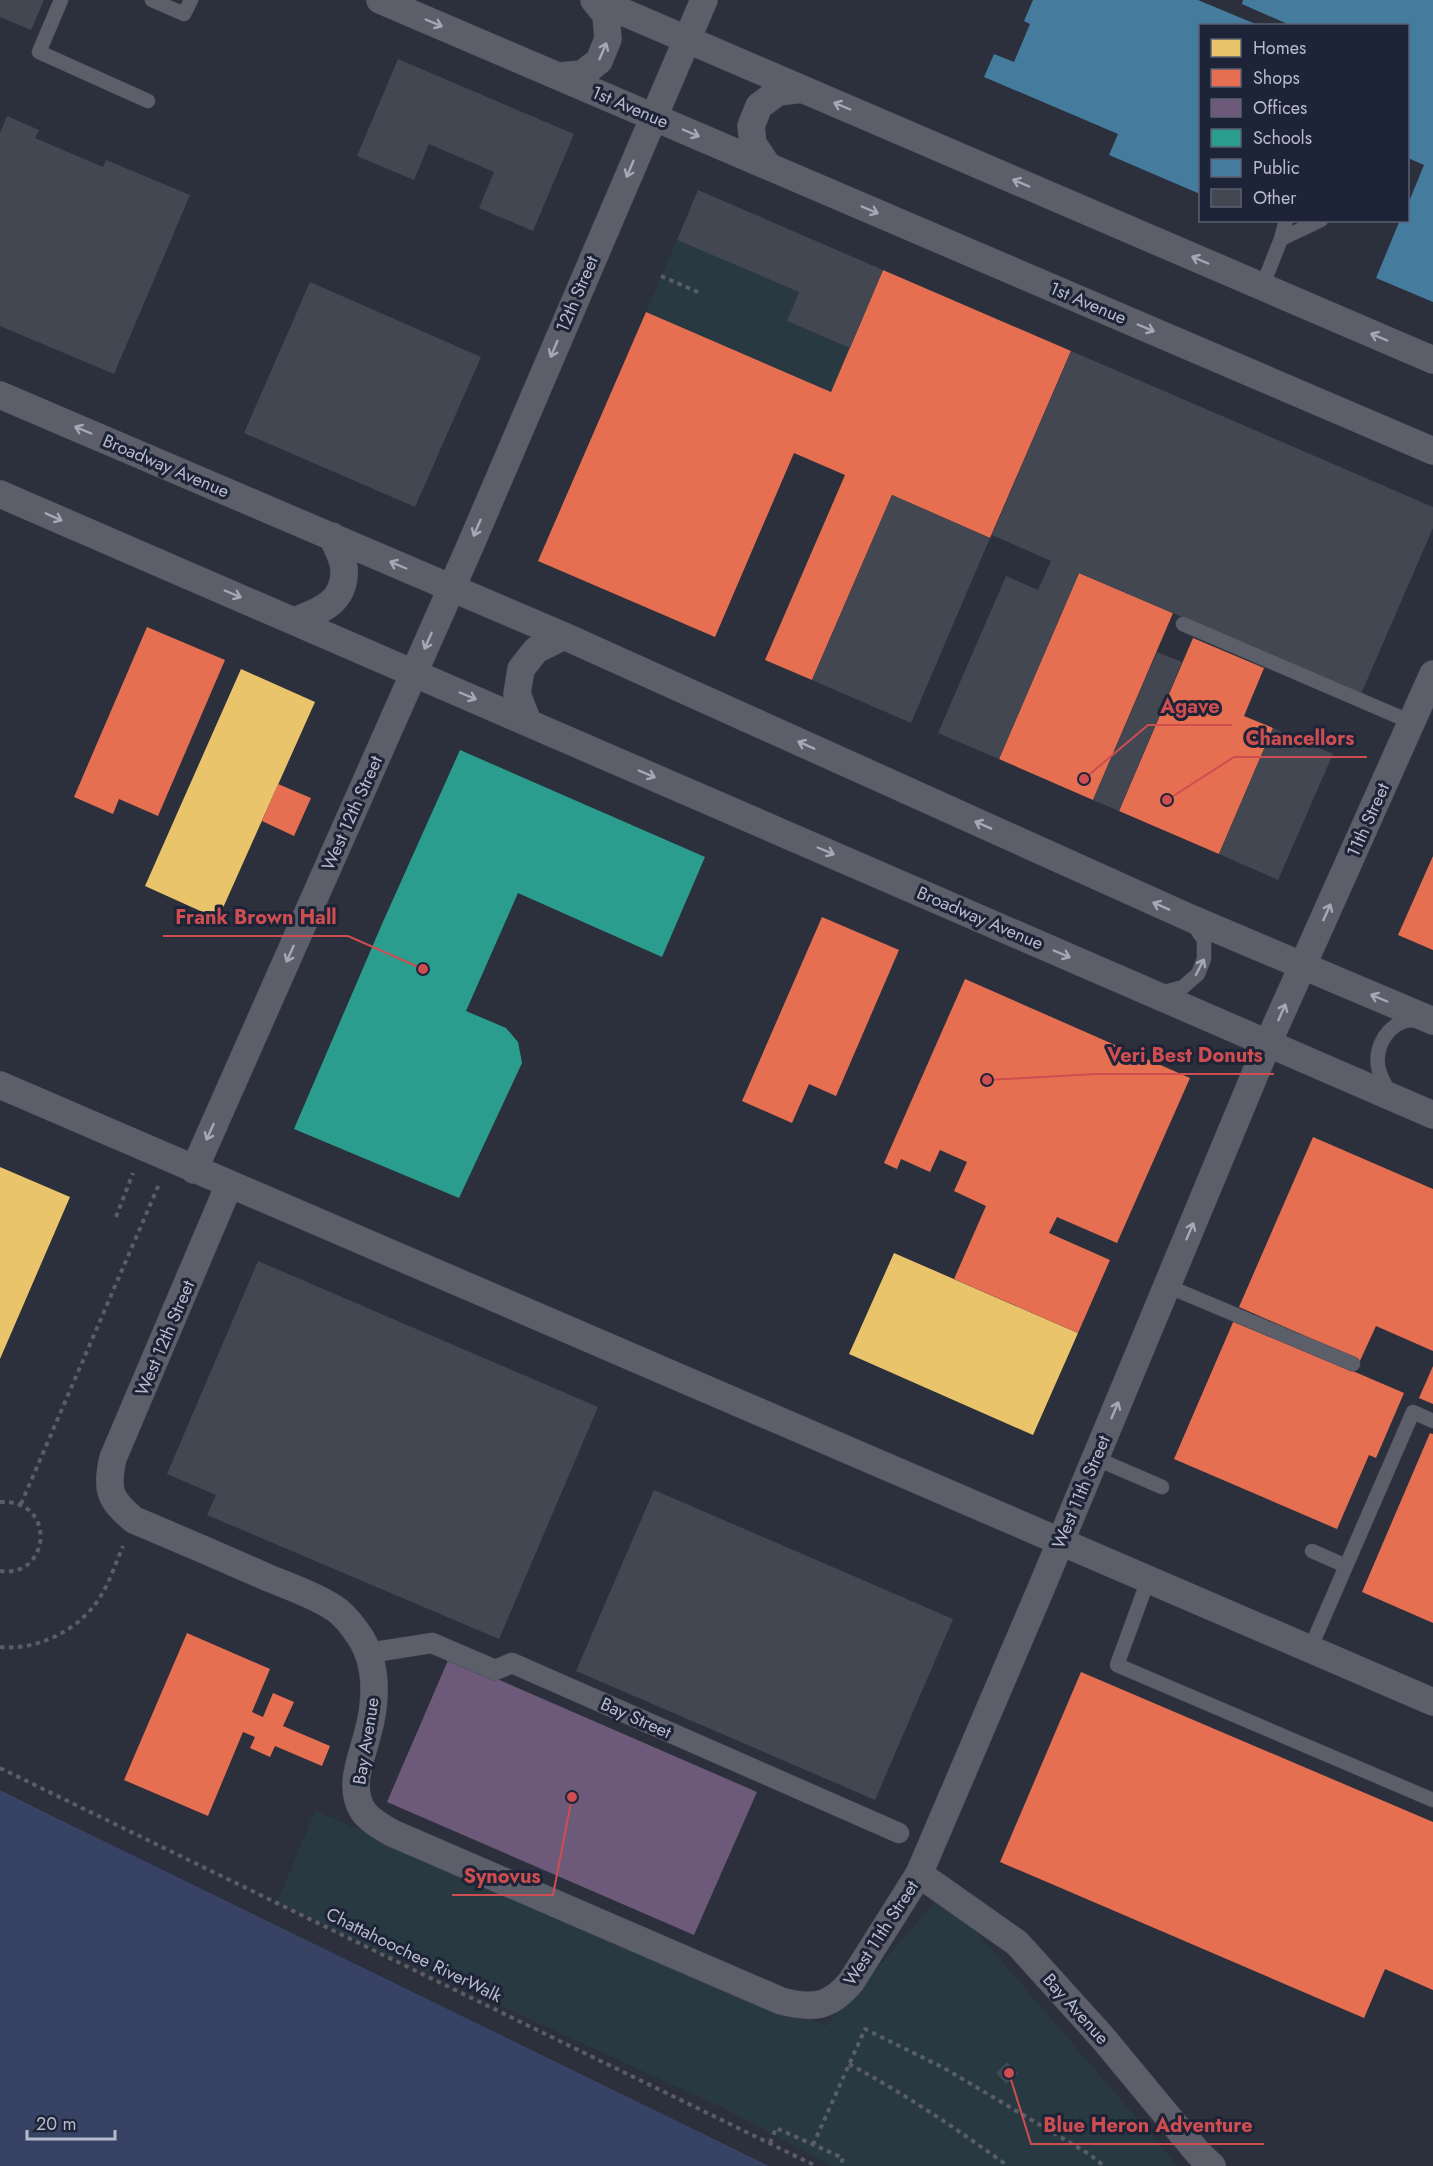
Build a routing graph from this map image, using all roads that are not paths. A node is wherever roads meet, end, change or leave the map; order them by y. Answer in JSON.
{"nodes":[{"id":1,"x":61,"y":0,"type":"edge"},
{"id":2,"x":152,"y":0,"type":"edge"},
{"id":3,"x":191,"y":0,"type":"edge"},
{"id":4,"x":380,"y":0,"type":"edge"},
{"id":5,"x":595,"y":0,"type":"edge"},
{"id":6,"x":704,"y":0,"type":"edge"},
{"id":7,"x":686,"y":39,"type":"junction"},
{"id":8,"x":559,"y":76,"type":"junction"},
{"id":9,"x":803,"y":89,"type":"junction"},
{"id":10,"x":148,"y":101,"type":"dead end"},
{"id":11,"x":652,"y":117,"type":"junction"},
{"id":12,"x":768,"y":166,"type":"junction"},
{"id":13,"x":1285,"y":222,"type":"edge"},
{"id":14,"x":1317,"y":222,"type":"edge"},
{"id":15,"x":1281,"y":239,"type":"junction"},
{"id":16,"x":1262,"y":287,"type":"junction"},
{"id":17,"x":1433,"y":360,"type":"edge"},
{"id":18,"x":0,"y":394,"type":"edge"},
{"id":19,"x":1420,"y":439,"type":"edge"},
{"id":20,"x":1433,"y":451,"type":"edge"},
{"id":21,"x":0,"y":494,"type":"edge"},
{"id":22,"x":332,"y":537,"type":"junction"},
{"id":23,"x":452,"y":588,"type":"junction"},
{"id":24,"x":294,"y":621,"type":"junction"},
{"id":25,"x":1183,"y":624,"type":"dead end"},
{"id":26,"x":564,"y":636,"type":"junction"},
{"id":27,"x":414,"y":673,"type":"junction"},
{"id":28,"x":1433,"y":674,"type":"edge"},
{"id":29,"x":528,"y":722,"type":"junction"},
{"id":30,"x":1411,"y":722,"type":"junction"},
{"id":31,"x":1190,"y":918,"type":"junction"},
{"id":32,"x":1303,"y":966,"type":"junction"},
{"id":33,"x":1156,"y":994,"type":"junction"},
{"id":34,"x":1430,"y":1020,"type":"edge"},
{"id":35,"x":1268,"y":1043,"type":"junction"},
{"id":36,"x":0,"y":1085,"type":"edge"},
{"id":37,"x":1393,"y":1097,"type":"junction"},
{"id":38,"x":1433,"y":1115,"type":"edge"},
{"id":39,"x":194,"y":1170,"type":"junction"},
{"id":40,"x":229,"y":1185,"type":"junction"},
{"id":41,"x":1167,"y":1286,"type":"junction"},
{"id":42,"x":1353,"y":1364,"type":"dead end"},
{"id":43,"x":1433,"y":1421,"type":"edge"},
{"id":44,"x":1095,"y":1458,"type":"junction"},
{"id":45,"x":1162,"y":1486,"type":"dead end"},
{"id":46,"x":111,"y":1492,"type":"joint"},
{"id":47,"x":1060,"y":1542,"type":"junction"},
{"id":48,"x":1312,"y":1551,"type":"dead end"},
{"id":49,"x":1346,"y":1566,"type":"junction"},
{"id":50,"x":1148,"y":1580,"type":"junction"},
{"id":51,"x":1310,"y":1649,"type":"junction"},
{"id":52,"x":368,"y":1653,"type":"junction"},
{"id":53,"x":1433,"y":1702,"type":"edge"},
{"id":54,"x":1433,"y":1800,"type":"edge"},
{"id":55,"x":899,"y":1833,"type":"dead end"},
{"id":56,"x":919,"y":1874,"type":"junction"},
{"id":57,"x":831,"y":2001,"type":"joint"},
{"id":58,"x":1212,"y":2166,"type":"edge"}],
"edges":[{"from":1,"to":10,"type":"lane"},
{"from":2,"to":3,"type":"lane"},
{"from":4,"to":8,"type":"street","name":"1st Avenue","one_way":true},
{"from":5,"to":7,"type":"street","name":"1st Avenue"},
{"from":8,"to":5,"type":"street","name":"1st Avenue","one_way":true},
{"from":6,"to":7,"type":"street","name":"12th Street"},
{"from":7,"to":9,"type":"street","name":"1st Avenue"},
{"from":7,"to":11,"type":"street","name":"12th Street"},
{"from":8,"to":11,"type":"street","name":"1st Avenue"},
{"from":9,"to":12,"type":"street"},
{"from":16,"to":9,"type":"street","name":"1st Avenue","one_way":true},
{"from":11,"to":12,"type":"street","name":"1st Avenue","one_way":true},
{"from":11,"to":23,"type":"street","name":"12th Street","one_way":true},
{"from":12,"to":19,"type":"street","name":"1st Avenue","one_way":true},
{"from":13,"to":15,"type":"lane"},
{"from":14,"to":15,"type":"lane"},
{"from":15,"to":16,"type":"lane"},
{"from":17,"to":16,"type":"street","name":"1st Avenue","one_way":true},
{"from":22,"to":18,"type":"street","name":"Broadway Avenue","one_way":true},
{"from":19,"to":20,"type":"street","name":"1st Avenue"},
{"from":21,"to":24,"type":"street","name":"Broadway Avenue","one_way":true},
{"from":23,"to":22,"type":"street","name":"Broadway Avenue","one_way":true},
{"from":22,"to":24,"type":"street"},
{"from":23,"to":26,"type":"street","name":"Broadway Avenue"},
{"from":23,"to":27,"type":"street","name":"West 12th Street","one_way":true},
{"from":24,"to":27,"type":"street","name":"Broadway Avenue"},
{"from":25,"to":30,"type":"lane"},
{"from":26,"to":29,"type":"street"},
{"from":31,"to":26,"type":"street","name":"Broadway Avenue","one_way":true},
{"from":27,"to":29,"type":"street","name":"Broadway Avenue","one_way":true},
{"from":27,"to":39,"type":"street","name":"West 12th Street","one_way":true},
{"from":28,"to":30,"type":"street","name":"11th Street"},
{"from":29,"to":33,"type":"street","name":"Broadway Avenue","one_way":true},
{"from":32,"to":30,"type":"street","name":"11th Street","one_way":true},
{"from":31,"to":32,"type":"street","name":"Broadway Avenue"},
{"from":33,"to":31,"type":"lane","one_way":true},
{"from":34,"to":32,"type":"street","name":"Broadway Avenue","one_way":true},
{"from":35,"to":32,"type":"street","name":"West 11th Street","one_way":true},
{"from":33,"to":35,"type":"street","name":"Broadway Avenue"},
{"from":34,"to":37,"type":"lane"},
{"from":35,"to":37,"type":"street","name":"Broadway Avenue"},
{"from":41,"to":35,"type":"street","name":"West 11th Street","one_way":true},
{"from":36,"to":39,"type":"street"},
{"from":37,"to":38,"type":"street","name":"Broadway Avenue"},
{"from":39,"to":40,"type":"street"},
{"from":40,"to":46,"type":"street","name":"West 12th Street"},
{"from":40,"to":47,"type":"street"},
{"from":41,"to":42,"type":"lane"},
{"from":44,"to":41,"type":"street","name":"West 11th Street","one_way":true},
{"from":43,"to":49,"type":"lane"},
{"from":44,"to":45,"type":"lane"},
{"from":44,"to":47,"type":"street","name":"West 11th Street"},
{"from":46,"to":52,"type":"street","name":"Bay Avenue"},
{"from":47,"to":50,"type":"street"},
{"from":47,"to":56,"type":"street","name":"West 11th Street"},
{"from":48,"to":49,"type":"lane"},
{"from":49,"to":51,"type":"lane"},
{"from":50,"to":51,"type":"street"},
{"from":50,"to":54,"type":"lane"},
{"from":51,"to":53,"type":"street"},
{"from":52,"to":55,"type":"street","name":"Bay Street"},
{"from":52,"to":57,"type":"street","name":"Bay Avenue"},
{"from":56,"to":57,"type":"street","name":"West 11th Street"},
{"from":56,"to":58,"type":"street","name":"Bay Avenue"}]}
